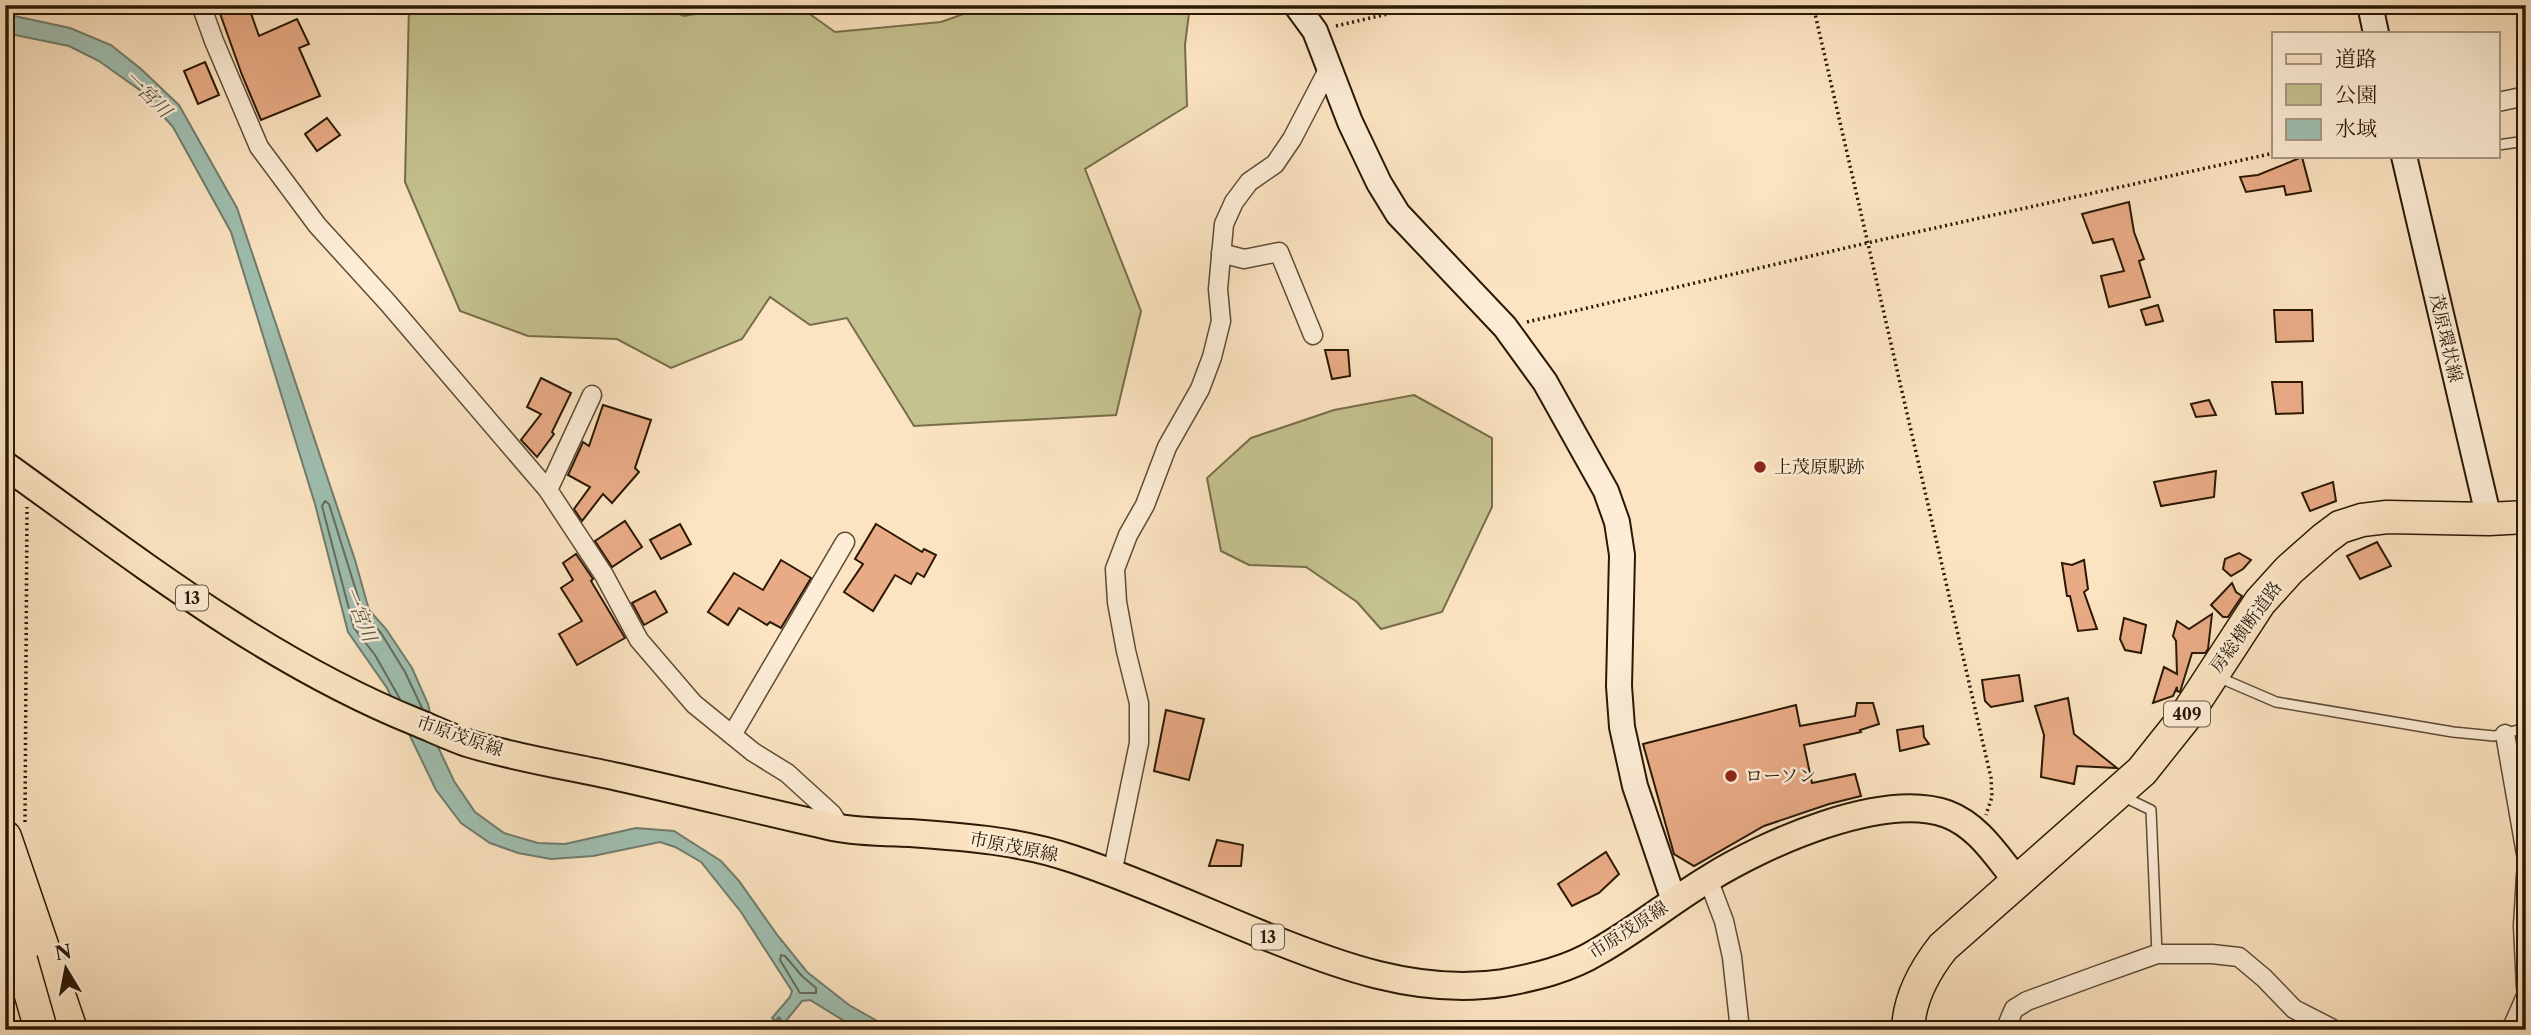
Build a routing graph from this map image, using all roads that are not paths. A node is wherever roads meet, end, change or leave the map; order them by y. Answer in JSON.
{"nodes":[{"id":1,"x":201,"y":5,"type":"edge"},
{"id":2,"x":1296,"y":5,"type":"edge"},
{"id":3,"x":2370,"y":5,"type":"edge"},
{"id":4,"x":2376,"y":32,"type":"edge"},
{"id":5,"x":1330,"y":66,"type":"junction"},
{"id":6,"x":2526,"y":96,"type":"edge"},
{"id":7,"x":2500,"y":102,"type":"edge"},
{"id":8,"x":2526,"y":141,"type":"edge"},
{"id":9,"x":2500,"y":145,"type":"edge"},
{"id":10,"x":2409,"y":158,"type":"edge"},
{"id":11,"x":1221,"y":253,"type":"junction"},
{"id":12,"x":1313,"y":335,"type":"dead end"},
{"id":13,"x":592,"y":395,"type":"dead end"},
{"id":14,"x":5,"y":465,"type":"edge"},
{"id":15,"x":548,"y":490,"type":"junction"},
{"id":16,"x":2526,"y":517,"type":"edge"},
{"id":17,"x":2489,"y":519,"type":"junction"},
{"id":18,"x":845,"y":542,"type":"dead end"},
{"id":19,"x":2213,"y":675,"type":"junction"},
{"id":20,"x":2526,"y":728,"type":"edge"},
{"id":21,"x":2505,"y":734,"type":"junction"},
{"id":22,"x":732,"y":735,"type":"junction"},
{"id":23,"x":2118,"y":793,"type":"junction"},
{"id":24,"x":841,"y":828,"type":"junction"},
{"id":25,"x":15,"y":830,"type":"edge"},
{"id":26,"x":2526,"y":854,"type":"edge"},
{"id":27,"x":1112,"y":874,"type":"junction"},
{"id":28,"x":2526,"y":875,"type":"edge"},
{"id":29,"x":1708,"y":879,"type":"junction"},
{"id":30,"x":2018,"y":882,"type":"junction"},
{"id":31,"x":1674,"y":901,"type":"junction"},
{"id":32,"x":5,"y":910,"type":"edge"},
{"id":33,"x":2157,"y":954,"type":"junction"},
{"id":34,"x":34,"y":957,"type":"junction"},
{"id":35,"x":2526,"y":988,"type":"edge"},
{"id":36,"x":2526,"y":996,"type":"edge"},
{"id":37,"x":41,"y":1030,"type":"edge"},
{"id":38,"x":71,"y":1030,"type":"edge"},
{"id":39,"x":1740,"y":1030,"type":"edge"},
{"id":40,"x":1908,"y":1030,"type":"edge"},
{"id":41,"x":2005,"y":1030,"type":"edge"},
{"id":42,"x":2335,"y":1030,"type":"edge"},
{"id":43,"x":2511,"y":1030,"type":"edge"}],
"edges":[{"from":1,"to":15,"type":"street"},
{"from":2,"to":5,"type":"street"},
{"from":3,"to":4,"type":"street"},
{"from":5,"to":11,"type":"street"},
{"from":5,"to":31,"type":"street"},
{"from":6,"to":7,"type":"street"},
{"from":8,"to":9,"type":"lane"},
{"from":10,"to":17,"type":"street","name":"茂原環状線"},
{"from":11,"to":12,"type":"street"},
{"from":11,"to":27,"type":"street"},
{"from":13,"to":15,"type":"street"},
{"from":14,"to":24,"type":"main road","name":"市原茂原線","number":"13"},
{"from":15,"to":22,"type":"street"},
{"from":16,"to":17,"type":"highway","name":"房総横断道路","number":"409"},
{"from":17,"to":19,"type":"highway","name":"房総横断道路","number":"409"},
{"from":18,"to":22,"type":"street"},
{"from":19,"to":21,"type":"lane"},
{"from":19,"to":23,"type":"highway","name":"房総横断道路","number":"409"},
{"from":20,"to":21,"type":"lane"},
{"from":21,"to":26,"type":"street"},
{"from":22,"to":24,"type":"street"},
{"from":23,"to":30,"type":"highway","name":"房総横断道路","number":"409"},
{"from":23,"to":33,"type":"lane"},
{"from":24,"to":27,"type":"main road","name":"市原茂原線","number":"13"},
{"from":25,"to":34,"type":"highway"},
{"from":27,"to":31,"type":"main road","name":"市原茂原線","number":"13"},
{"from":28,"to":35,"type":"street"},
{"from":29,"to":30,"type":"main road","name":"市原茂原線","number":"13"},
{"from":29,"to":31,"type":"main road","name":"市原茂原線","number":"13"},
{"from":29,"to":39,"type":"street"},
{"from":30,"to":40,"type":"highway","name":"房総横断道路","number":"409"},
{"from":32,"to":34,"type":"highway"},
{"from":33,"to":41,"type":"street"},
{"from":33,"to":42,"type":"street"},
{"from":34,"to":37,"type":"highway","bridge":true},
{"from":34,"to":38,"type":"highway"},
{"from":36,"to":43,"type":"street"}]}
